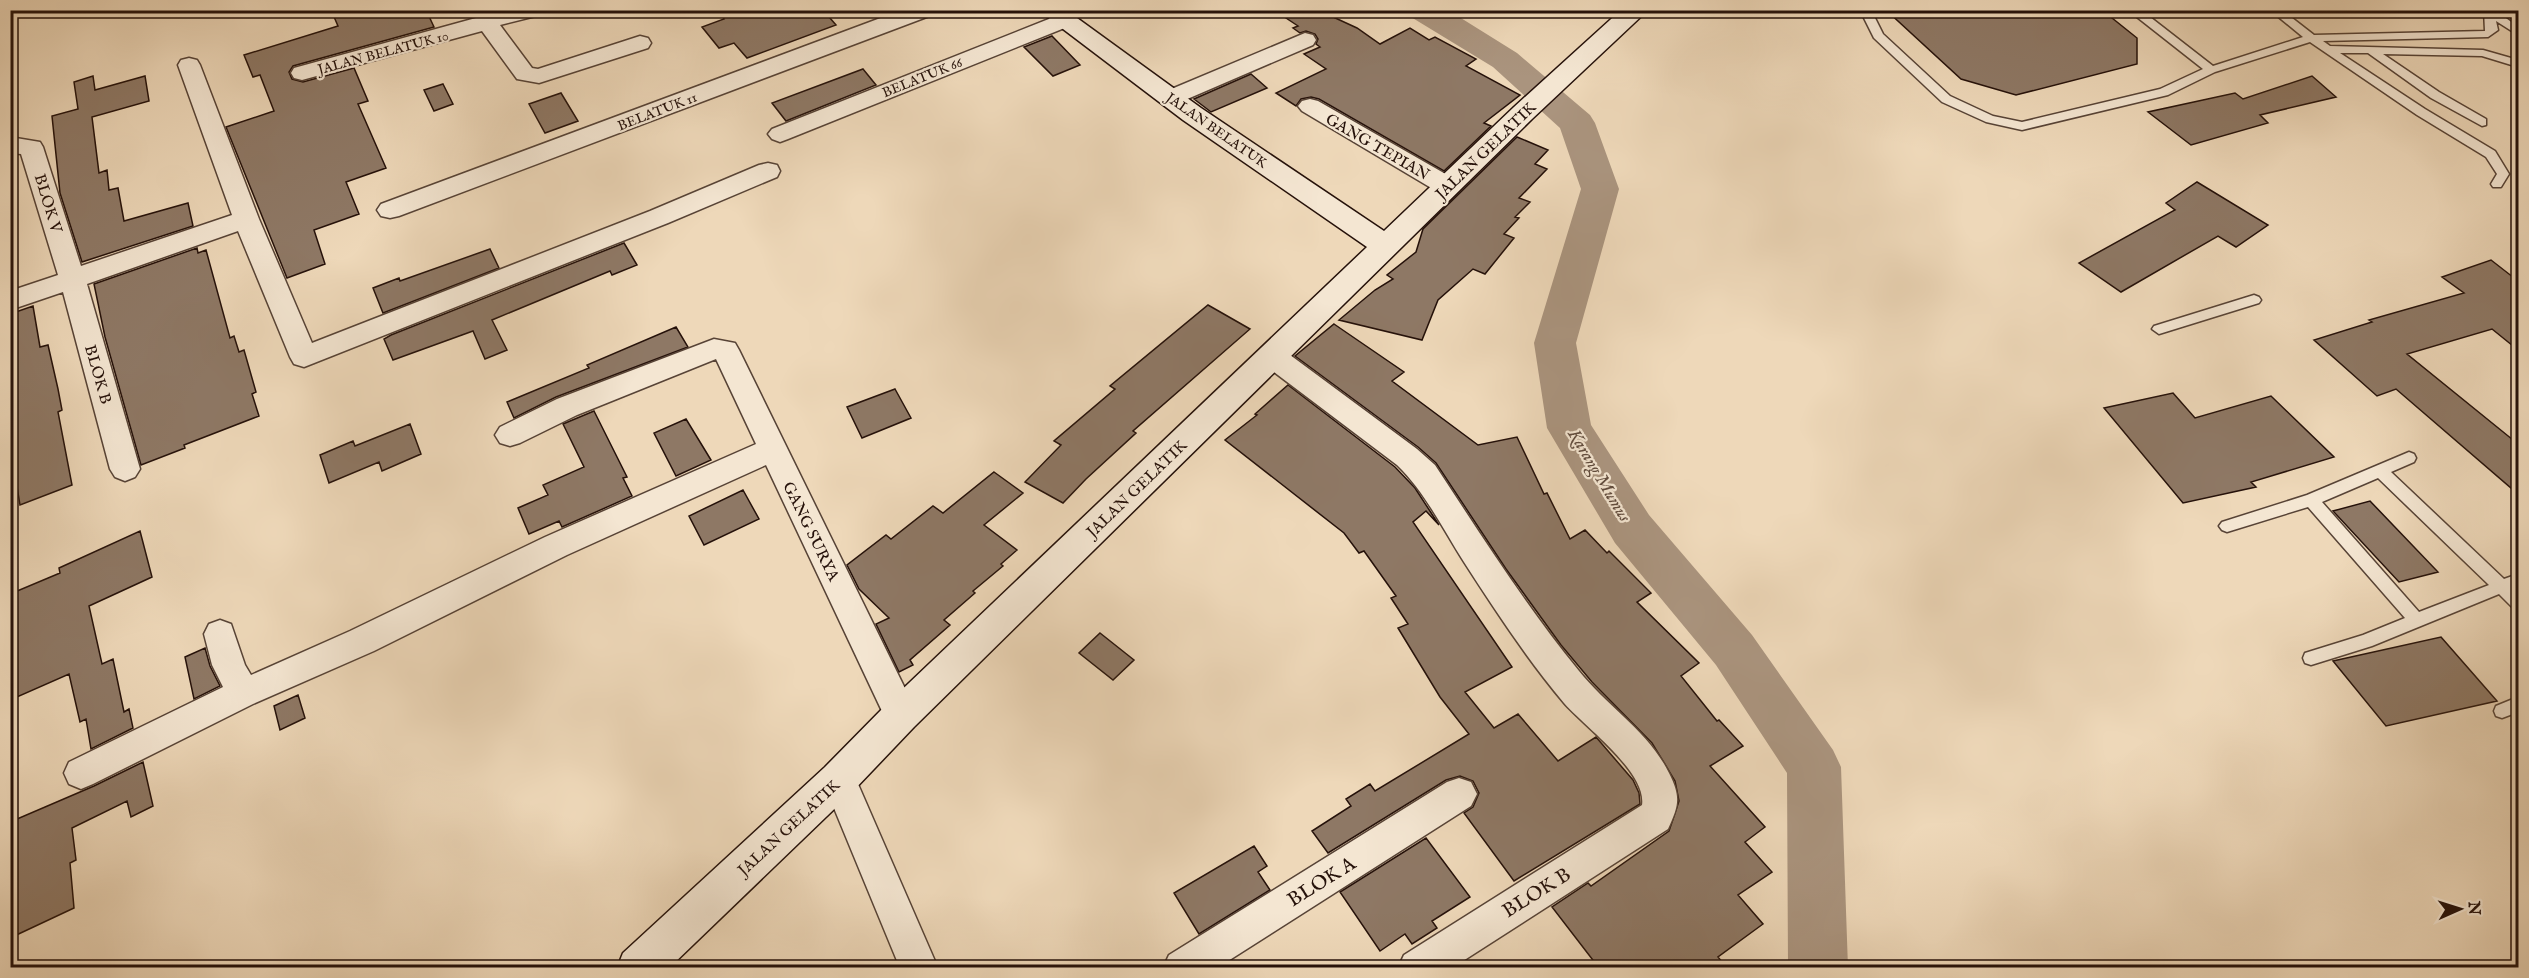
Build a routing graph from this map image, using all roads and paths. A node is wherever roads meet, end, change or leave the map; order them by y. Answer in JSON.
{"nodes":[{"id":1,"x":532,"y":10,"type":"edge"},
{"id":2,"x":924,"y":10,"type":"edge"},
{"id":3,"x":1635,"y":10,"type":"edge"},
{"id":4,"x":1865,"y":10,"type":"edge"},
{"id":5,"x":2133,"y":10,"type":"edge"},
{"id":6,"x":2275,"y":10,"type":"edge"},
{"id":7,"x":2489,"y":11,"type":"edge"},
{"id":8,"x":1057,"y":15,"type":"edge"},
{"id":9,"x":488,"y":24,"type":"junction"},
{"id":10,"x":2518,"y":33,"type":"edge"},
{"id":11,"x":2398,"y":35,"type":"junction"},
{"id":12,"x":2450,"y":35,"type":"junction"},
{"id":13,"x":2353,"y":36,"type":"junction"},
{"id":14,"x":2311,"y":38,"type":"junction"},
{"id":15,"x":1305,"y":40,"type":"dead end"},
{"id":16,"x":640,"y":43,"type":"dead end"},
{"id":17,"x":2327,"y":49,"type":"junction"},
{"id":18,"x":2413,"y":49,"type":"junction"},
{"id":19,"x":2370,"y":50,"type":"junction"},
{"id":20,"x":2467,"y":52,"type":"junction"},
{"id":21,"x":189,"y":64,"type":"dead end"},
{"id":22,"x":2518,"y":64,"type":"edge"},
{"id":23,"x":2211,"y":70,"type":"junction"},
{"id":24,"x":302,"y":73,"type":"dead end"},
{"id":25,"x":1170,"y":98,"type":"junction"},
{"id":26,"x":1310,"y":106,"type":"dead end"},
{"id":27,"x":2482,"y":122,"type":"dead end"},
{"id":28,"x":780,"y":134,"type":"dead end"},
{"id":29,"x":10,"y":145,"type":"edge"},
{"id":30,"x":768,"y":171,"type":"dead end"},
{"id":31,"x":2497,"y":184,"type":"dead end"},
{"id":32,"x":1447,"y":186,"type":"junction"},
{"id":33,"x":390,"y":210,"type":"dead end"},
{"id":34,"x":246,"y":219,"type":"junction"},
{"id":35,"x":1386,"y":246,"type":"junction"},
{"id":36,"x":72,"y":278,"type":"junction"},
{"id":37,"x":2254,"y":300,"type":"dead end"},
{"id":38,"x":10,"y":301,"type":"edge"},
{"id":39,"x":2159,"y":329,"type":"dead end"},
{"id":40,"x":1272,"y":356,"type":"junction"},
{"id":41,"x":510,"y":435,"type":"dead end"},
{"id":42,"x":773,"y":449,"type":"junction"},
{"id":43,"x":2409,"y":458,"type":"dead end"},
{"id":44,"x":125,"y":469,"type":"dead end"},
{"id":45,"x":2380,"y":471,"type":"junction"},
{"id":46,"x":2311,"y":500,"type":"junction"},
{"id":47,"x":2227,"y":526,"type":"dead end"},
{"id":48,"x":2518,"y":580,"type":"edge"},
{"id":49,"x":2503,"y":587,"type":"junction"},
{"id":50,"x":2518,"y":602,"type":"edge"},
{"id":51,"x":2417,"y":621,"type":"junction"},
{"id":52,"x":220,"y":634,"type":"dead end"},
{"id":53,"x":2311,"y":658,"type":"dead end"},
{"id":54,"x":245,"y":692,"type":"junction"},
{"id":55,"x":2518,"y":704,"type":"edge"},
{"id":56,"x":2502,"y":711,"type":"dead end"},
{"id":57,"x":901,"y":715,"type":"junction"},
{"id":58,"x":81,"y":773,"type":"dead end"},
{"id":59,"x":840,"y":779,"type":"junction"},
{"id":60,"x":1460,"y":794,"type":"dead end"},
{"id":61,"x":638,"y":968,"type":"edge"},
{"id":62,"x":919,"y":968,"type":"edge"},
{"id":63,"x":1182,"y":968,"type":"edge"},
{"id":64,"x":1418,"y":968,"type":"edge"}],
"edges":[{"from":1,"to":9,"type":"street","name":"JALAN BELATUK 10"},
{"from":2,"to":33,"type":"street","name":"BELATUK 11"},
{"from":3,"to":32,"type":"street","name":"JALAN GELATIK"},
{"from":4,"to":23,"type":"lane"},
{"from":5,"to":23,"type":"lane"},
{"from":6,"to":14,"type":"lane"},
{"from":7,"to":10,"type":"lane"},
{"from":7,"to":12,"type":"lane"},
{"from":8,"to":25,"type":"street","name":"JALAN BELATUK"},
{"from":8,"to":28,"type":"street","name":"BELATUK 66"},
{"from":9,"to":16,"type":"street"},
{"from":9,"to":24,"type":"street","name":"JALAN BELATUK 10"},
{"from":11,"to":12,"type":"lane"},
{"from":11,"to":13,"type":"lane"},
{"from":11,"to":18,"type":"lane"},
{"from":12,"to":20,"type":"lane"},
{"from":13,"to":14,"type":"lane"},
{"from":13,"to":19,"type":"lane"},
{"from":14,"to":17,"type":"lane"},
{"from":14,"to":23,"type":"lane"},
{"from":15,"to":25,"type":"street"},
{"from":17,"to":19,"type":"lane"},
{"from":17,"to":31,"type":"lane"},
{"from":18,"to":19,"type":"lane"},
{"from":18,"to":20,"type":"lane"},
{"from":19,"to":27,"type":"lane"},
{"from":20,"to":22,"type":"lane"},
{"from":21,"to":34,"type":"street"},
{"from":25,"to":35,"type":"street","name":"JALAN BELATUK"},
{"from":26,"to":32,"type":"street","name":"GANG TEPIAN"},
{"from":29,"to":36,"type":"street","name":"BLOK V"},
{"from":30,"to":34,"type":"street"},
{"from":32,"to":35,"type":"street","name":"JALAN GELATIK"},
{"from":34,"to":36,"type":"street"},
{"from":35,"to":40,"type":"street","name":"JALAN GELATIK"},
{"from":36,"to":38,"type":"street"},
{"from":36,"to":44,"type":"street","name":"BLOK B"},
{"from":37,"to":39,"type":"lane"},
{"from":40,"to":57,"type":"street","name":"JALAN GELATIK"},
{"from":40,"to":64,"type":"street","name":"BLOK B"},
{"from":41,"to":42,"type":"street","name":"GANG SURYA"},
{"from":42,"to":54,"type":"street"},
{"from":42,"to":57,"type":"street","name":"GANG SURYA"},
{"from":43,"to":45,"type":"lane"},
{"from":45,"to":46,"type":"lane"},
{"from":45,"to":49,"type":"lane"},
{"from":46,"to":47,"type":"lane"},
{"from":46,"to":51,"type":"lane"},
{"from":48,"to":49,"type":"lane"},
{"from":49,"to":50,"type":"lane"},
{"from":49,"to":51,"type":"lane"},
{"from":51,"to":53,"type":"lane"},
{"from":52,"to":54,"type":"street"},
{"from":54,"to":58,"type":"street"},
{"from":55,"to":56,"type":"lane"},
{"from":57,"to":59,"type":"street","name":"JALAN GELATIK"},
{"from":59,"to":61,"type":"street","name":"JALAN GELATIK"},
{"from":59,"to":62,"type":"street"},
{"from":60,"to":63,"type":"street","name":"BLOK A"}]}
